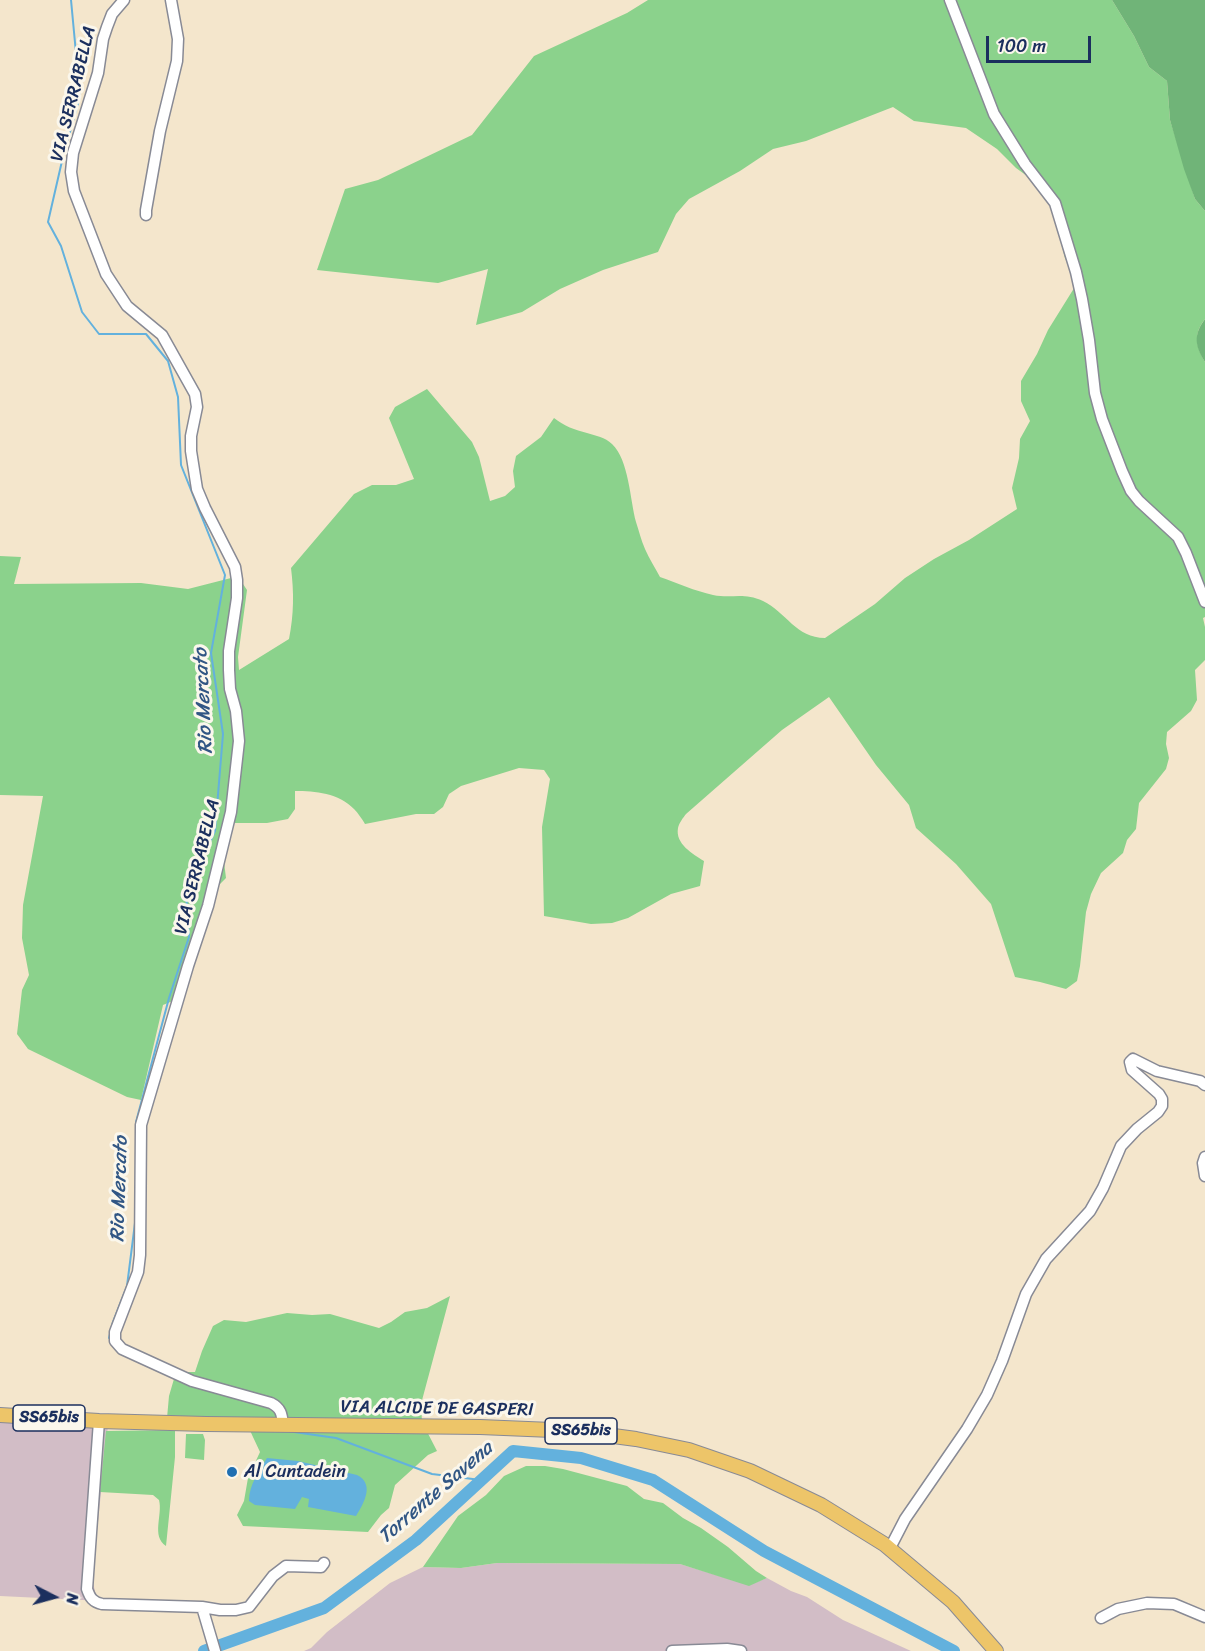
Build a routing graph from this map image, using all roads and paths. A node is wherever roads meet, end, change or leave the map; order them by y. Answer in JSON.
{"nodes":[{"id":1,"x":124,"y":0,"type":"edge"},
{"id":2,"x":171,"y":0,"type":"edge"},
{"id":3,"x":950,"y":0,"type":"edge"},
{"id":4,"x":146,"y":214,"type":"dead end"},
{"id":5,"x":1205,"y":602,"type":"edge"},
{"id":6,"x":1205,"y":1085,"type":"edge"},
{"id":7,"x":1205,"y":1157,"type":"edge"},
{"id":8,"x":1205,"y":1176,"type":"edge"},
{"id":9,"x":0,"y":1415,"type":"edge"},
{"id":10,"x":99,"y":1420,"type":"junction"},
{"id":11,"x":283,"y":1425,"type":"junction"},
{"id":12,"x":890,"y":1548,"type":"junction"},
{"id":13,"x":324,"y":1563,"type":"dead end"},
{"id":14,"x":202,"y":1607,"type":"junction"},
{"id":15,"x":1205,"y":1617,"type":"edge"},
{"id":16,"x":1101,"y":1618,"type":"dead end"},
{"id":17,"x":215,"y":1651,"type":"edge"},
{"id":18,"x":672,"y":1651,"type":"edge"},
{"id":19,"x":741,"y":1651,"type":"edge"},
{"id":20,"x":996,"y":1651,"type":"edge"}],
"edges":[{"from":1,"to":11,"type":"street","name":"VIA SERRABELLA"},
{"from":2,"to":4,"type":"street"},
{"from":3,"to":5,"type":"street"},
{"from":6,"to":12,"type":"street"},
{"from":7,"to":8,"type":"street"},
{"from":9,"to":10,"type":"main road","number":"SS65bis"},
{"from":10,"to":11,"type":"main road","name":"VIA ALCIDE DE GASPERI","number":"SS65bis"},
{"from":10,"to":14,"type":"street"},
{"from":11,"to":12,"type":"main road","name":"VIA ALCIDE DE GASPERI","number":"SS65bis"},
{"from":12,"to":20,"type":"main road","name":"VIA ALCIDE DE GASPERI","number":"SS65bis"},
{"from":13,"to":14,"type":"street"},
{"from":14,"to":17,"type":"street"},
{"from":15,"to":16,"type":"street"},
{"from":18,"to":19,"type":"street"}]}
